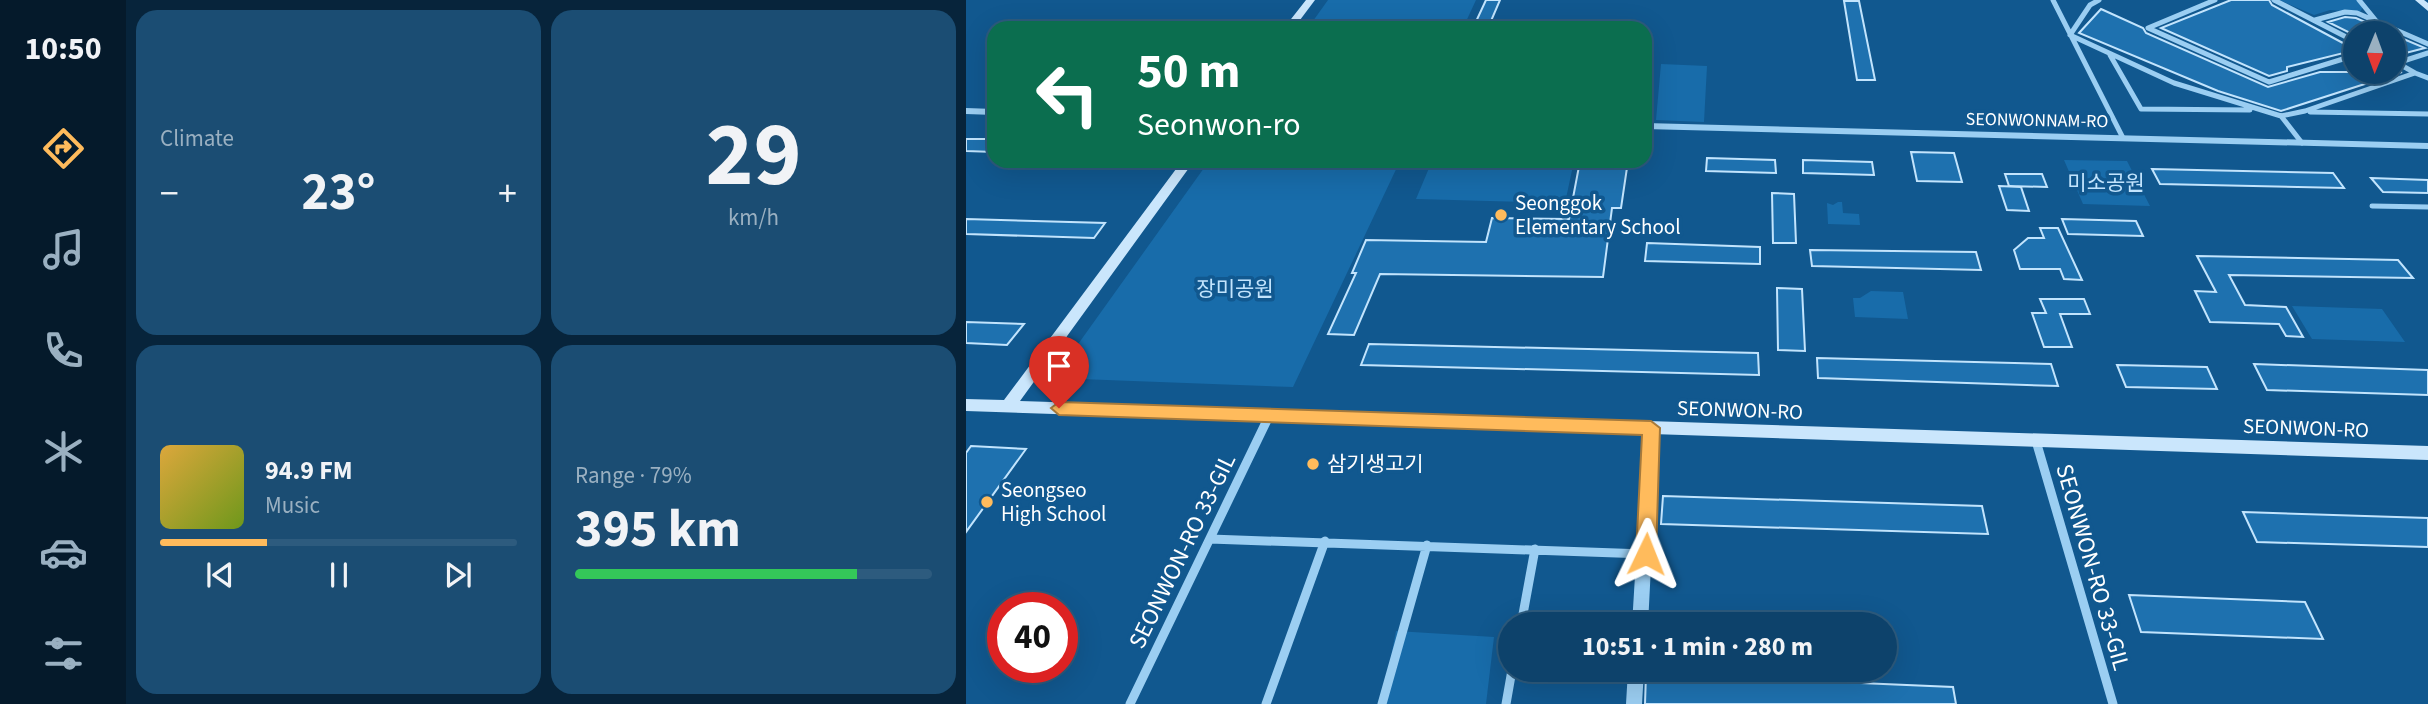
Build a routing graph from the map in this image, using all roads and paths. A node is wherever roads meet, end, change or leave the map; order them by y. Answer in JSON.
{"nodes":[{"id":1,"x":1311,"y":0,"type":"edge"},
{"id":2,"x":2053,"y":0,"type":"edge"},
{"id":3,"x":2099,"y":0,"type":"edge"},
{"id":4,"x":2216,"y":0,"type":"edge"},
{"id":5,"x":2274,"y":0,"type":"edge"},
{"id":6,"x":2359,"y":0,"type":"edge"},
{"id":7,"x":2419,"y":0,"type":"edge"},
{"id":8,"x":2428,"y":8,"type":"edge"},
{"id":9,"x":2315,"y":20,"type":"junction"},
{"id":10,"x":1294,"y":21,"type":"edge"},
{"id":11,"x":2376,"y":21,"type":"edge"},
{"id":12,"x":2377,"y":21,"type":"edge"},
{"id":13,"x":2406,"y":34,"type":"edge"},
{"id":14,"x":2070,"y":35,"type":"junction"},
{"id":15,"x":2343,"y":35,"type":"edge"},
{"id":16,"x":2428,"y":44,"type":"edge"},
{"id":17,"x":2428,"y":53,"type":"edge"},
{"id":18,"x":2110,"y":55,"type":"junction"},
{"id":19,"x":2343,"y":59,"type":"edge"},
{"id":20,"x":2406,"y":59,"type":"edge"},
{"id":21,"x":2406,"y":68,"type":"edge"},
{"id":22,"x":2415,"y":73,"type":"junction"},
{"id":23,"x":2428,"y":78,"type":"edge"},
{"id":24,"x":2261,"y":110,"type":"junction"},
{"id":25,"x":966,"y":111,"type":"edge"},
{"id":26,"x":2305,"y":111,"type":"junction"},
{"id":27,"x":987,"y":112,"type":"edge"},
{"id":28,"x":2428,"y":114,"type":"edge"},
{"id":29,"x":2281,"y":116,"type":"junction"},
{"id":30,"x":1652,"y":126,"type":"edge"},
{"id":31,"x":2123,"y":138,"type":"junction"},
{"id":32,"x":2302,"y":143,"type":"junction"},
{"id":33,"x":2428,"y":146,"type":"edge"},
{"id":34,"x":1183,"y":168,"type":"edge"},
{"id":35,"x":2372,"y":205,"type":"dead end"},
{"id":36,"x":2428,"y":207,"type":"edge"},
{"id":37,"x":966,"y":405,"type":"edge"},
{"id":38,"x":1007,"y":407,"type":"junction"},
{"id":39,"x":1269,"y":416,"type":"junction"},
{"id":40,"x":1651,"y":428,"type":"junction"},
{"id":41,"x":2036,"y":441,"type":"junction"},
{"id":42,"x":2428,"y":453,"type":"edge"},
{"id":43,"x":1210,"y":539,"type":"junction"},
{"id":44,"x":1325,"y":541,"type":"junction"},
{"id":45,"x":1427,"y":545,"type":"junction"},
{"id":46,"x":1535,"y":549,"type":"junction"},
{"id":47,"x":1646,"y":554,"type":"junction"},
{"id":48,"x":1523,"y":612,"type":"edge"},
{"id":49,"x":1641,"y":612,"type":"edge"},
{"id":50,"x":1510,"y":682,"type":"edge"},
{"id":51,"x":1635,"y":682,"type":"edge"},
{"id":52,"x":1130,"y":704,"type":"edge"},
{"id":53,"x":1266,"y":704,"type":"edge"},
{"id":54,"x":1382,"y":704,"type":"edge"},
{"id":55,"x":1506,"y":704,"type":"edge"},
{"id":56,"x":1634,"y":704,"type":"edge"},
{"id":57,"x":2113,"y":704,"type":"edge"}],
"edges":[{"from":1,"to":10,"type":"main road"},
{"from":2,"to":14,"type":"street"},
{"from":3,"to":14,"type":"street"},
{"from":4,"to":19,"type":"street"},
{"from":5,"to":9,"type":"street"},
{"from":6,"to":12,"type":"street"},
{"from":7,"to":8,"type":"main road"},
{"from":9,"to":11,"type":"street"},
{"from":9,"to":15,"type":"street"},
{"from":13,"to":16,"type":"street"},
{"from":14,"to":18,"type":"street"},
{"from":14,"to":31,"type":"street"},
{"from":17,"to":20,"type":"street"},
{"from":18,"to":24,"type":"street"},
{"from":18,"to":24,"type":"street"},
{"from":21,"to":22,"type":"street"},
{"from":22,"to":23,"type":"street"},
{"from":22,"to":26,"type":"street"},
{"from":24,"to":29,"type":"street"},
{"from":25,"to":27,"type":"street"},
{"from":26,"to":28,"type":"street"},
{"from":26,"to":29,"type":"street"},
{"from":29,"to":32,"type":"street"},
{"from":30,"to":31,"type":"street","name":"SEONWONNAM-RO"},
{"from":31,"to":32,"type":"street","name":"SEONWONNAM-RO"},
{"from":32,"to":33,"type":"street","name":"SEONWONNAM-RO"},
{"from":34,"to":38,"type":"main road"},
{"from":35,"to":36,"type":"lane"},
{"from":37,"to":38,"type":"main road","name":"SEONWON-RO"},
{"from":38,"to":39,"type":"main road","name":"SEONWON-RO"},
{"from":39,"to":40,"type":"main road","name":"SEONWON-RO"},
{"from":39,"to":43,"type":"street","name":"SEONWON-RO 33-GIL"},
{"from":40,"to":41,"type":"main road","name":"SEONWON-RO"},
{"from":40,"to":47,"type":"street"},
{"from":41,"to":42,"type":"main road","name":"SEONWON-RO"},
{"from":41,"to":57,"type":"street","name":"SEONWON-RO 33-GIL"},
{"from":43,"to":44,"type":"street"},
{"from":43,"to":52,"type":"street","name":"SEONWON-RO 33-GIL"},
{"from":44,"to":45,"type":"street"},
{"from":44,"to":53,"type":"street"},
{"from":45,"to":46,"type":"street"},
{"from":45,"to":54,"type":"street"},
{"from":46,"to":47,"type":"street"},
{"from":46,"to":48,"type":"street"},
{"from":47,"to":49,"type":"street"},
{"from":50,"to":55,"type":"street"},
{"from":51,"to":56,"type":"street"}]}
